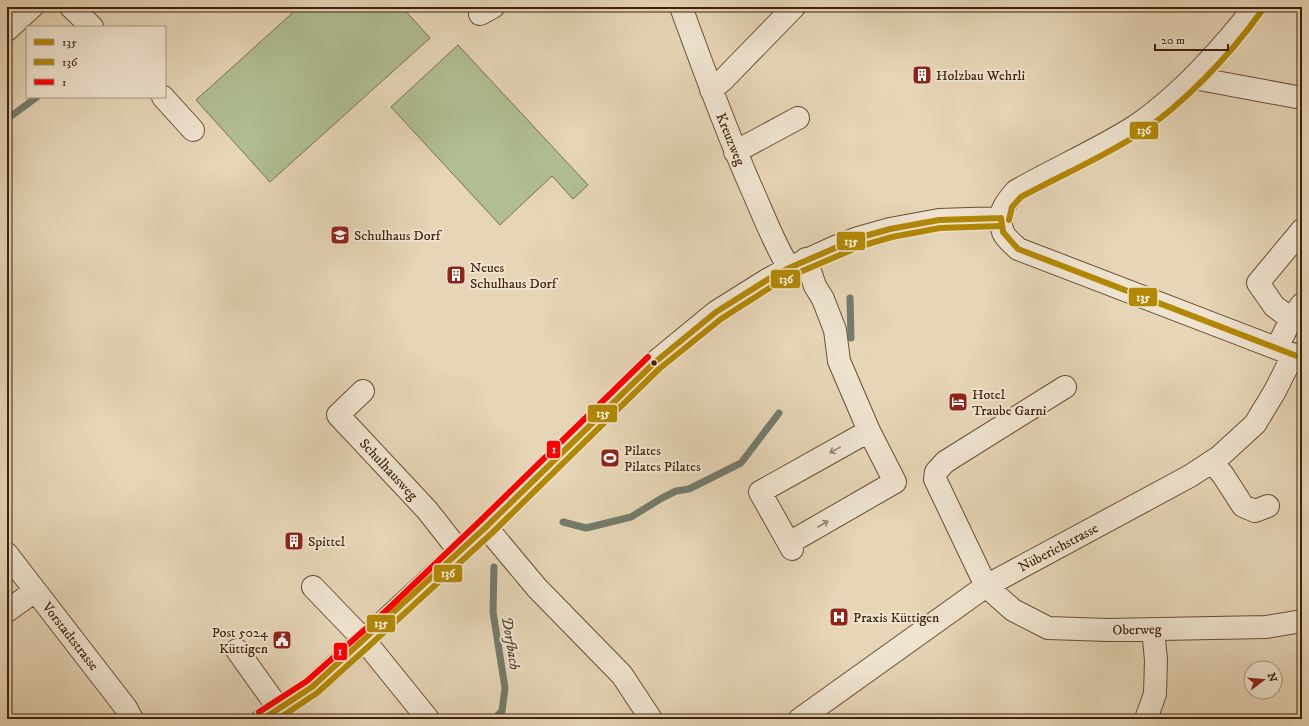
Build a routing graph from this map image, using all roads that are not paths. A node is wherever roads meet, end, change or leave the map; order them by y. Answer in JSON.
{"nodes":[{"id":1,"x":32,"y":7,"type":"edge"},
{"id":2,"x":71,"y":7,"type":"edge"},
{"id":3,"x":681,"y":7,"type":"edge"},
{"id":4,"x":794,"y":7,"type":"edge"},
{"id":5,"x":1254,"y":7,"type":"edge"},
{"id":6,"x":8,"y":26,"type":"edge"},
{"id":7,"x":91,"y":26,"type":"edge"},
{"id":8,"x":1194,"y":78,"type":"junction"},
{"id":9,"x":711,"y":90,"type":"junction"},
{"id":10,"x":164,"y":98,"type":"edge"},
{"id":11,"x":1302,"y":98,"type":"edge"},
{"id":12,"x":798,"y":118,"type":"dead end"},
{"id":13,"x":193,"y":130,"type":"dead end"},
{"id":14,"x":735,"y":152,"type":"junction"},
{"id":15,"x":1001,"y":218,"type":"junction"},
{"id":16,"x":1302,"y":230,"type":"edge"},
{"id":17,"x":797,"y":264,"type":"junction"},
{"id":18,"x":1297,"y":313,"type":"edge"},
{"id":19,"x":1291,"y":354,"type":"edge"},
{"id":20,"x":1065,"y":387,"type":"dead end"},
{"id":21,"x":363,"y":392,"type":"dead end"},
{"id":22,"x":869,"y":431,"type":"junction"},
{"id":23,"x":1212,"y":462,"type":"junction"},
{"id":24,"x":1268,"y":506,"type":"dead end"},
{"id":25,"x":486,"y":527,"type":"junction"},
{"id":26,"x":460,"y":552,"type":"junction"},
{"id":27,"x":7,"y":554,"type":"edge"},
{"id":28,"x":986,"y":586,"type":"junction"},
{"id":29,"x":313,"y":587,"type":"dead end"},
{"id":30,"x":35,"y":590,"type":"junction"},
{"id":31,"x":7,"y":611,"type":"edge"},
{"id":32,"x":1302,"y":621,"type":"edge"},
{"id":33,"x":1153,"y":629,"type":"junction"},
{"id":34,"x":364,"y":640,"type":"junction"},
{"id":35,"x":237,"y":650,"type":"dead end"},
{"id":36,"x":271,"y":714,"type":"edge"},
{"id":37,"x":132,"y":719,"type":"edge"},
{"id":38,"x":428,"y":719,"type":"edge"},
{"id":39,"x":650,"y":719,"type":"edge"},
{"id":40,"x":800,"y":719,"type":"edge"},
{"id":41,"x":1146,"y":719,"type":"edge"}],
"edges":[{"from":1,"to":6,"type":"street"},
{"from":2,"to":7,"type":"street"},
{"from":3,"to":9,"type":"street","name":"Kreuzweg"},
{"from":4,"to":9,"type":"street"},
{"from":5,"to":8,"type":"street"},
{"from":8,"to":11,"type":"street"},
{"from":8,"to":15,"type":"street"},
{"from":9,"to":14,"type":"street","name":"Kreuzweg"},
{"from":10,"to":13,"type":"street"},
{"from":12,"to":14,"type":"street"},
{"from":14,"to":17,"type":"street","name":"Kreuzweg"},
{"from":15,"to":17,"type":"street"},
{"from":15,"to":19,"type":"street"},
{"from":16,"to":18,"type":"street"},
{"from":17,"to":22,"type":"street","name":"Kreuzweg"},
{"from":17,"to":25,"type":"street"},
{"from":18,"to":19,"type":"street","name":"Nüberichstrasse"},
{"from":19,"to":23,"type":"street","name":"Nüberichstrasse"},
{"from":20,"to":28,"type":"street"},
{"from":21,"to":26,"type":"street","name":"Schulhausweg"},
{"from":22,"to":22,"type":"street","name":"Kreuzweg","one_way":true},
{"from":23,"to":24,"type":"street"},
{"from":23,"to":28,"type":"street","name":"Nüberichstrasse"},
{"from":25,"to":26,"type":"street"},
{"from":25,"to":39,"type":"street"},
{"from":26,"to":34,"type":"street"},
{"from":27,"to":30,"type":"street","name":"Vorstadtstrasse"},
{"from":28,"to":33,"type":"street","name":"Oberweg"},
{"from":28,"to":40,"type":"street","name":"Nüberichstrasse"},
{"from":29,"to":34,"type":"street"},
{"from":30,"to":31,"type":"street"},
{"from":30,"to":37,"type":"street","name":"Vorstadtstrasse"},
{"from":32,"to":33,"type":"street","name":"Oberweg"},
{"from":33,"to":41,"type":"street"},
{"from":34,"to":36,"type":"street"},
{"from":34,"to":38,"type":"street"},
{"from":35,"to":36,"type":"street"}]}
